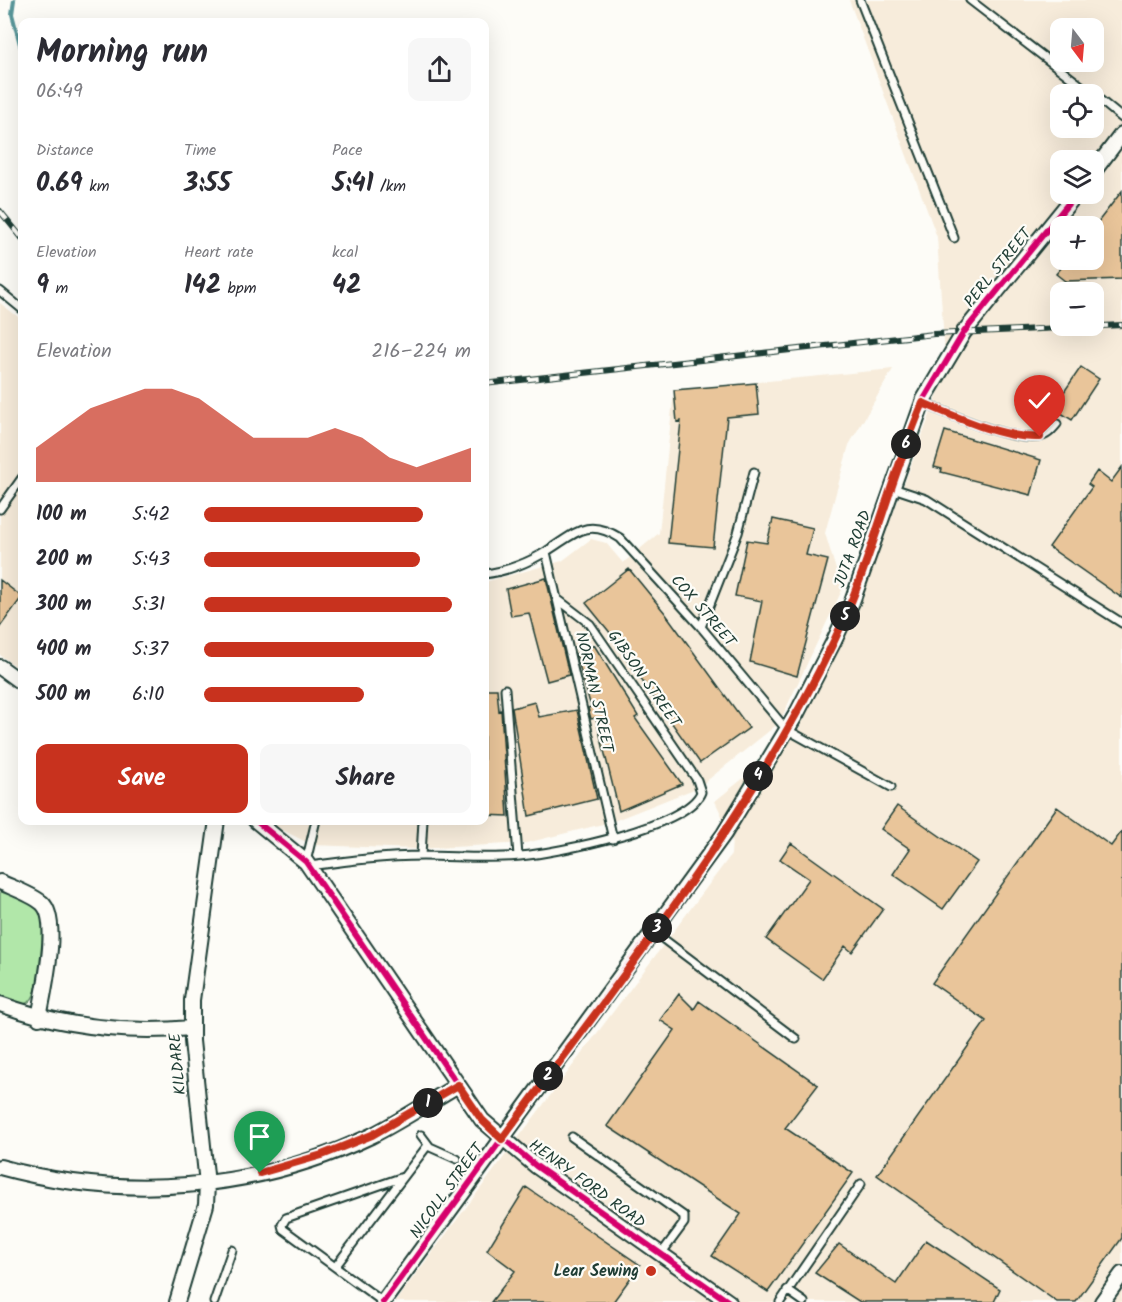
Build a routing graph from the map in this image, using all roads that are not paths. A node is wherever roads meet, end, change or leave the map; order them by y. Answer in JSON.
{"nodes":[{"id":1,"x":860,"y":0,"type":"edge"},
{"id":2,"x":970,"y":0,"type":"edge"},
{"id":3,"x":1079,"y":84,"type":"edge"},
{"id":4,"x":1104,"y":104,"type":"edge"},
{"id":5,"x":1122,"y":118,"type":"edge"},
{"id":6,"x":1122,"y":134,"type":"edge"},
{"id":7,"x":1104,"y":158,"type":"edge"},
{"id":8,"x":1068,"y":204,"type":"edge"},
{"id":9,"x":954,"y":238,"type":"dead end"},
{"id":10,"x":0,"y":291,"type":"edge"},
{"id":11,"x":18,"y":306,"type":"edge"},
{"id":12,"x":964,"y":332,"type":"joint"},
{"id":13,"x":923,"y":403,"type":"junction"},
{"id":14,"x":1057,"y":424,"type":"dead end"},
{"id":15,"x":754,"y":472,"type":"dead end"},
{"id":16,"x":18,"y":484,"type":"edge"},
{"id":17,"x":893,"y":488,"type":"junction"},
{"id":18,"x":0,"y":509,"type":"edge"},
{"id":19,"x":546,"y":552,"type":"junction"},
{"id":20,"x":489,"y":573,"type":"edge"},
{"id":21,"x":560,"y":601,"type":"junction"},
{"id":22,"x":1122,"y":623,"type":"edge"},
{"id":23,"x":701,"y":627,"type":"junction"},
{"id":24,"x":0,"y":667,"type":"edge"},
{"id":25,"x":18,"y":680,"type":"edge"},
{"id":26,"x":506,"y":689,"type":"dead end"},
{"id":27,"x":786,"y":729,"type":"junction"},
{"id":28,"x":891,"y":787,"type":"dead end"},
{"id":29,"x":216,"y":825,"type":"edge"},
{"id":30,"x":261,"y":825,"type":"edge"},
{"id":31,"x":315,"y":825,"type":"edge"},
{"id":32,"x":423,"y":825,"type":"edge"},
{"id":33,"x":724,"y":834,"type":"joint"},
{"id":34,"x":613,"y":838,"type":"junction"},
{"id":35,"x":420,"y":856,"type":"junction"},
{"id":36,"x":518,"y":856,"type":"junction"},
{"id":37,"x":307,"y":864,"type":"junction"},
{"id":38,"x":0,"y":882,"type":"edge"},
{"id":39,"x":654,"y":932,"type":"junction"},
{"id":40,"x":0,"y":1004,"type":"edge"},
{"id":41,"x":39,"y":1018,"type":"junction"},
{"id":42,"x":191,"y":1028,"type":"junction"},
{"id":43,"x":796,"y":1039,"type":"dead end"},
{"id":44,"x":458,"y":1085,"type":"junction"},
{"id":45,"x":421,"y":1135,"type":"dead end"},
{"id":46,"x":572,"y":1137,"type":"dead end"},
{"id":47,"x":502,"y":1139,"type":"junction"},
{"id":48,"x":428,"y":1145,"type":"junction"},
{"id":49,"x":457,"y":1159,"type":"dead end"},
{"id":50,"x":0,"y":1167,"type":"edge"},
{"id":51,"x":403,"y":1178,"type":"junction"},
{"id":52,"x":207,"y":1184,"type":"junction"},
{"id":53,"x":861,"y":1184,"type":"dead end"},
{"id":54,"x":232,"y":1250,"type":"dead end"},
{"id":55,"x":661,"y":1254,"type":"junction"},
{"id":56,"x":335,"y":1267,"type":"junction"},
{"id":57,"x":1122,"y":1274,"type":"edge"},
{"id":58,"x":788,"y":1290,"type":"junction"},
{"id":59,"x":177,"y":1302,"type":"edge"},
{"id":60,"x":214,"y":1302,"type":"edge"},
{"id":61,"x":383,"y":1302,"type":"edge"},
{"id":62,"x":729,"y":1302,"type":"edge"},
{"id":63,"x":780,"y":1302,"type":"edge"},
{"id":64,"x":804,"y":1302,"type":"edge"},
{"id":65,"x":1102,"y":1302,"type":"edge"}],
"edges":[{"from":1,"to":9,"type":"lane"},
{"from":2,"to":3,"type":"lane"},
{"from":4,"to":5,"type":"lane"},
{"from":6,"to":7,"type":"street"},
{"from":8,"to":12,"type":"street","name":"PERL STREET"},
{"from":10,"to":11,"type":"lane"},
{"from":12,"to":13,"type":"street","name":"JUTA ROAD"},
{"from":13,"to":14,"type":"lane"},
{"from":13,"to":17,"type":"street","name":"JUTA ROAD"},
{"from":15,"to":23,"type":"lane"},
{"from":16,"to":18,"type":"lane"},
{"from":17,"to":22,"type":"lane"},
{"from":17,"to":27,"type":"street","name":"JUTA ROAD"},
{"from":19,"to":20,"type":"lane"},
{"from":19,"to":21,"type":"lane","name":"NORMAN STREET"},
{"from":19,"to":23,"type":"lane","name":"COX STREET"},
{"from":21,"to":34,"type":"lane","name":"NORMAN STREET"},
{"from":21,"to":34,"type":"lane","name":"GIBSON STREET"},
{"from":23,"to":27,"type":"lane","name":"COX STREET"},
{"from":24,"to":25,"type":"street"},
{"from":26,"to":36,"type":"lane"},
{"from":27,"to":28,"type":"lane"},
{"from":27,"to":33,"type":"street","name":"JUTA ROAD"},
{"from":29,"to":42,"type":"street","name":"KILDARE"},
{"from":30,"to":37,"type":"street"},
{"from":31,"to":37,"type":"lane"},
{"from":32,"to":35,"type":"lane"},
{"from":33,"to":39,"type":"street","name":"NICOLL STREET"},
{"from":34,"to":36,"type":"lane"},
{"from":35,"to":36,"type":"lane"},
{"from":35,"to":37,"type":"lane"},
{"from":37,"to":44,"type":"street","name":"HENRY FORD ROAD"},
{"from":38,"to":41,"type":"street"},
{"from":39,"to":43,"type":"lane"},
{"from":39,"to":47,"type":"street","name":"NICOLL STREET"},
{"from":40,"to":41,"type":"street"},
{"from":41,"to":42,"type":"street"},
{"from":42,"to":52,"type":"street","name":"KILDARE"},
{"from":44,"to":47,"type":"street","name":"HENRY FORD ROAD"},
{"from":44,"to":52,"type":"street"},
{"from":45,"to":48,"type":"lane"},
{"from":46,"to":55,"type":"lane"},
{"from":47,"to":55,"type":"street","name":"HENRY FORD ROAD"},
{"from":47,"to":61,"type":"street","name":"NICOLL STREET"},
{"from":48,"to":49,"type":"lane"},
{"from":48,"to":51,"type":"lane"},
{"from":50,"to":52,"type":"street"},
{"from":51,"to":56,"type":"lane"},
{"from":51,"to":56,"type":"lane"},
{"from":52,"to":59,"type":"street","name":"KILDARE"},
{"from":53,"to":58,"type":"lane"},
{"from":54,"to":60,"type":"lane"},
{"from":55,"to":62,"type":"street","name":"HENRY FORD ROAD"},
{"from":56,"to":61,"type":"lane"},
{"from":57,"to":65,"type":"street"},
{"from":58,"to":63,"type":"lane"},
{"from":58,"to":64,"type":"lane"}]}
